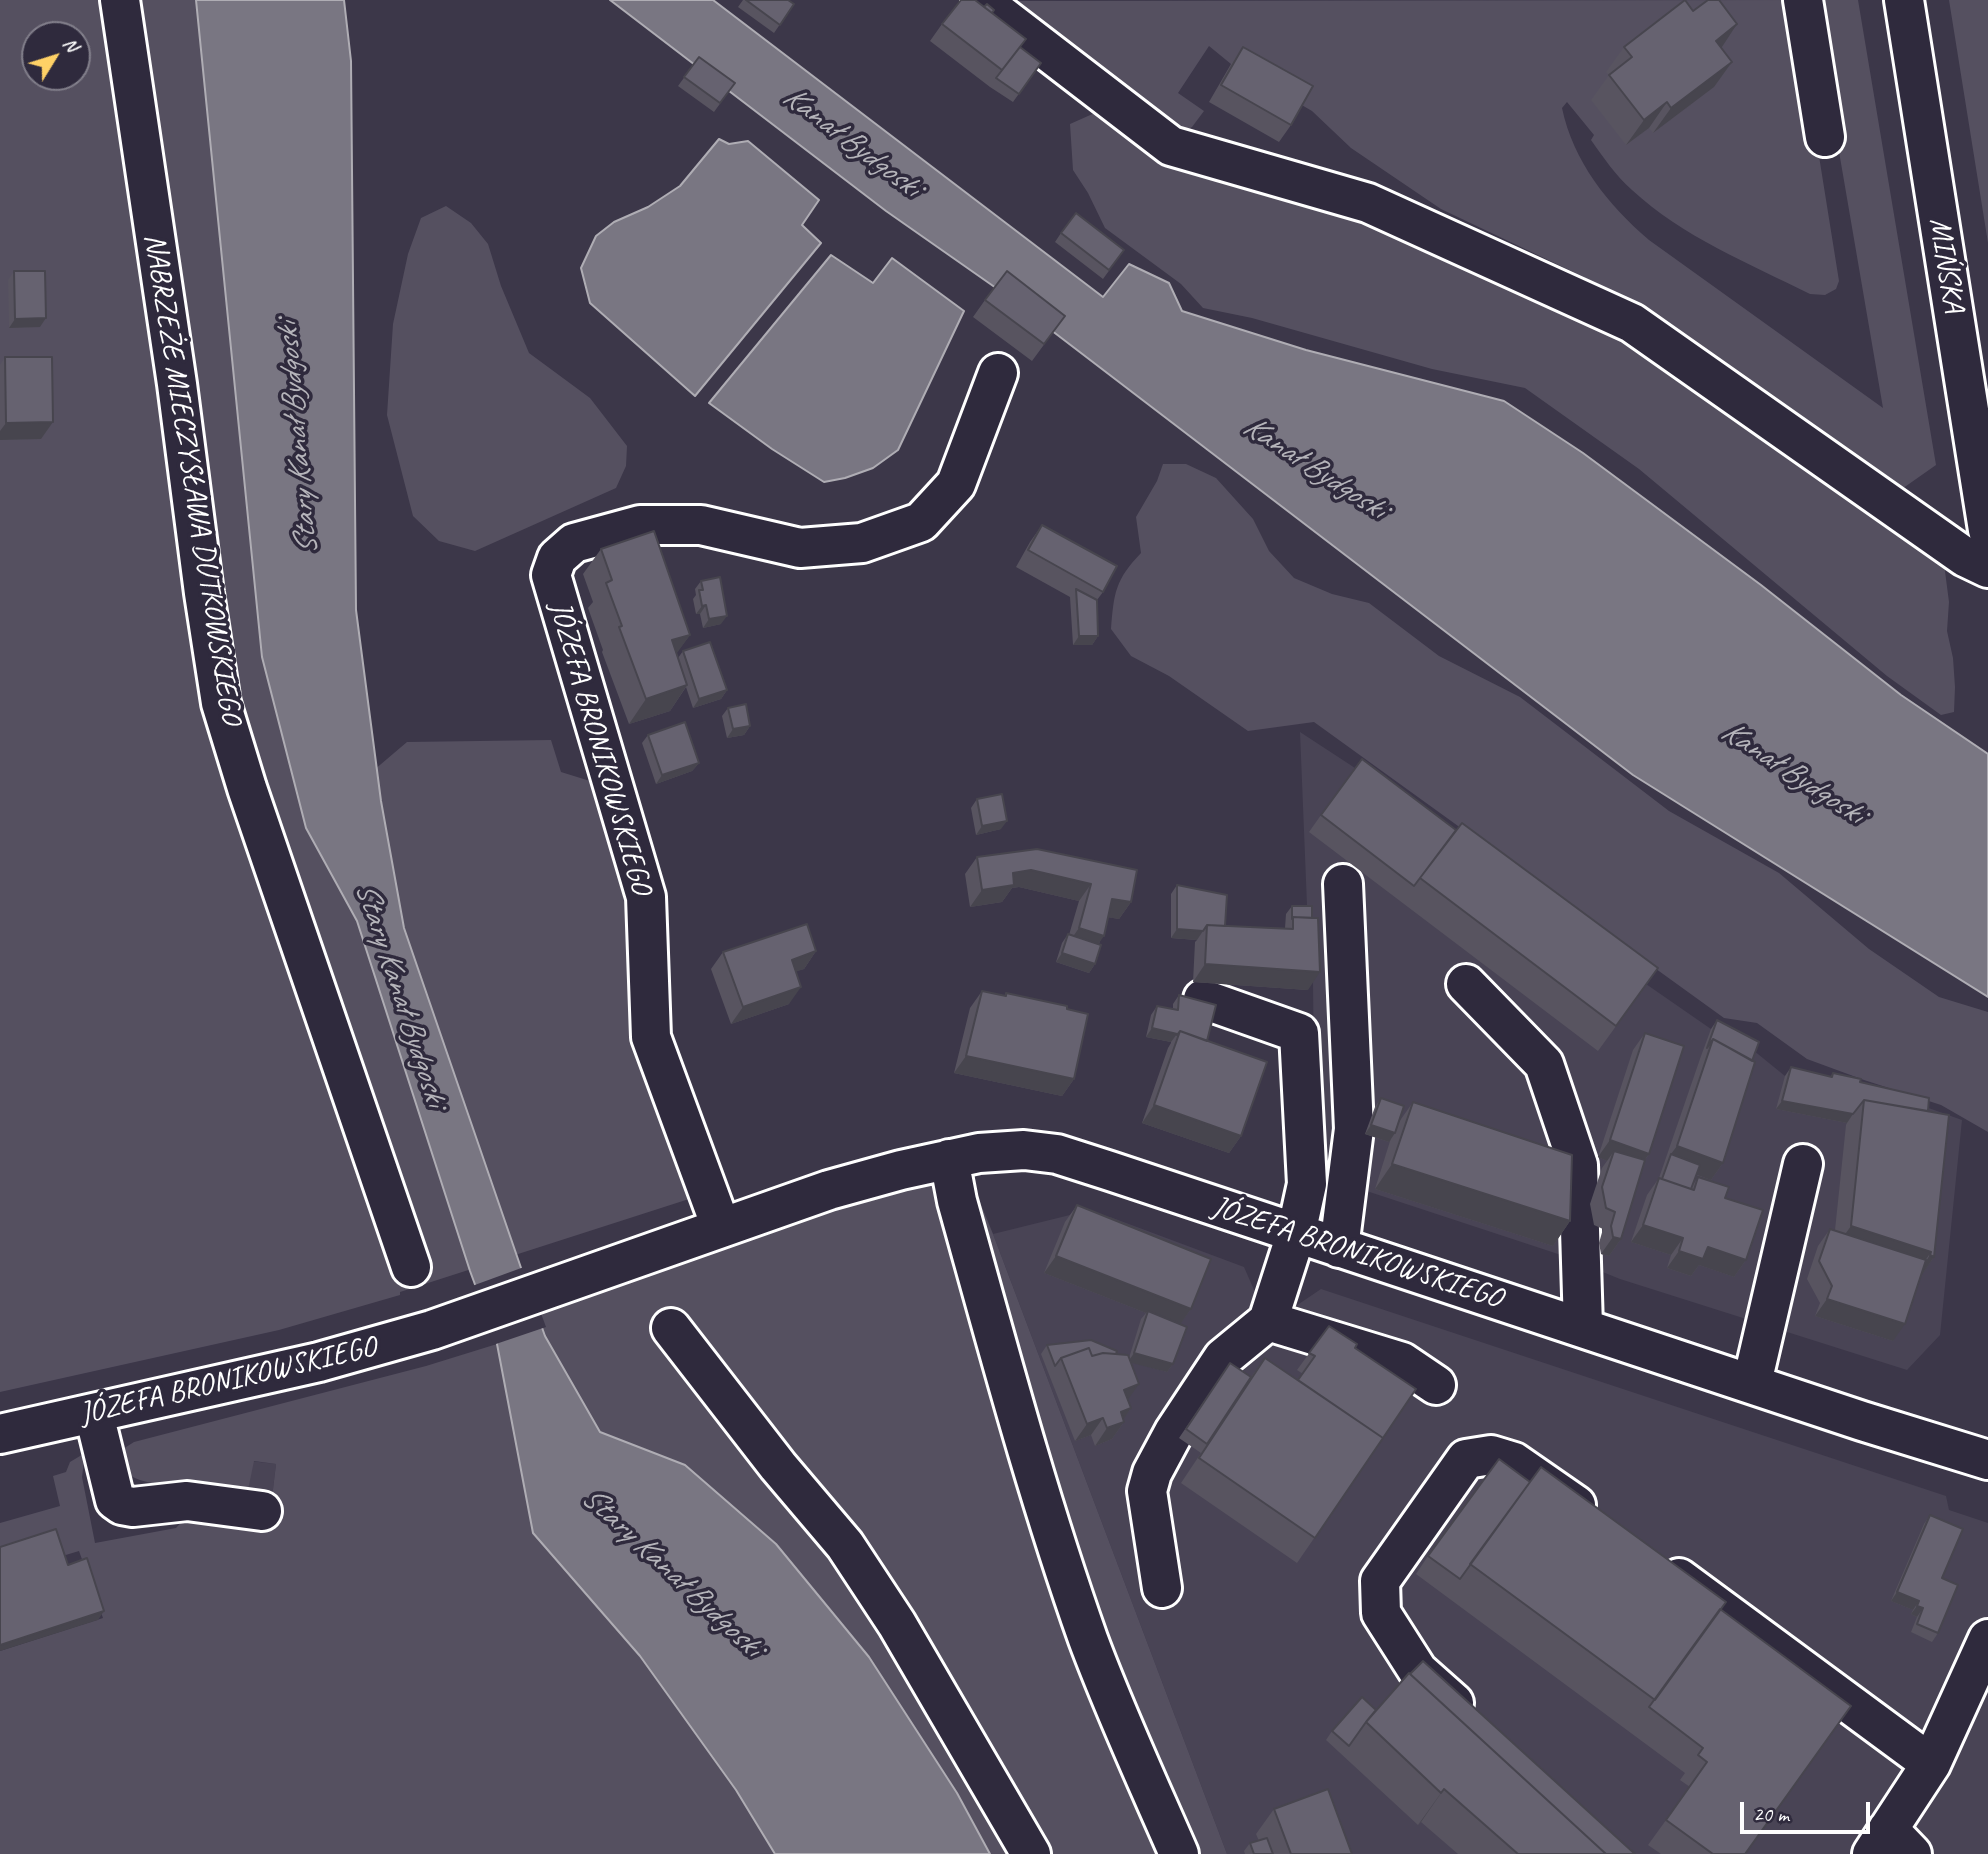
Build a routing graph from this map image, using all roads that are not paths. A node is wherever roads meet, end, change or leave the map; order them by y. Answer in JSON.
{"nodes":[{"id":1,"x":120,"y":0,"type":"edge"},
{"id":2,"x":981,"y":0,"type":"edge"},
{"id":3,"x":1803,"y":0,"type":"edge"},
{"id":4,"x":1904,"y":0,"type":"edge"},
{"id":5,"x":1825,"y":137,"type":"dead end"},
{"id":6,"x":998,"y":373,"type":"dead end"},
{"id":7,"x":1988,"y":530,"type":"edge"},
{"id":8,"x":1988,"y":568,"type":"edge"},
{"id":9,"x":1343,"y":884,"type":"dead end"},
{"id":10,"x":1466,"y":984,"type":"dead end"},
{"id":11,"x":1203,"y":999,"type":"edge"},
{"id":12,"x":949,"y":1159,"type":"junction"},
{"id":13,"x":1803,"y":1164,"type":"dead end"},
{"id":14,"x":721,"y":1227,"type":"junction"},
{"id":15,"x":1296,"y":1234,"type":"junction"},
{"id":16,"x":1339,"y":1248,"type":"junction"},
{"id":17,"x":411,"y":1267,"type":"dead end"},
{"id":18,"x":1268,"y":1321,"type":"junction"},
{"id":19,"x":1583,"y":1327,"type":"junction"},
{"id":20,"x":671,"y":1328,"type":"dead end"},
{"id":21,"x":1752,"y":1383,"type":"junction"},
{"id":22,"x":1436,"y":1385,"type":"dead end"},
{"id":23,"x":94,"y":1414,"type":"junction"},
{"id":24,"x":0,"y":1434,"type":"edge"},
{"id":25,"x":1988,"y":1460,"type":"edge"},
{"id":26,"x":262,"y":1511,"type":"dead end"},
{"id":27,"x":1601,"y":1523,"type":"edge"},
{"id":28,"x":1656,"y":1561,"type":"edge"},
{"id":29,"x":1162,"y":1588,"type":"dead end"},
{"id":30,"x":1988,"y":1639,"type":"edge"},
{"id":31,"x":1977,"y":1691,"type":"edge"},
{"id":32,"x":1481,"y":1726,"type":"edge"},
{"id":33,"x":1931,"y":1764,"type":"junction"},
{"id":34,"x":1891,"y":1846,"type":"edge"},
{"id":35,"x":1031,"y":1854,"type":"edge"},
{"id":36,"x":1179,"y":1854,"type":"edge"}],
"edges":[{"from":1,"to":17,"type":"street","name":"NABRZEŻE MIECZYSŁAWA DUTKOWSKIEGO"},
{"from":2,"to":8,"type":"street"},
{"from":3,"to":5,"type":"street"},
{"from":4,"to":7,"type":"street","name":"MIŃSKA"},
{"from":6,"to":14,"type":"street","name":"JÓZEFA BRONIKOWSKIEGO"},
{"from":9,"to":16,"type":"street"},
{"from":10,"to":19,"type":"street"},
{"from":11,"to":15,"type":"street"},
{"from":12,"to":14,"type":"street","name":"JÓZEFA BRONIKOWSKIEGO"},
{"from":12,"to":15,"type":"street","name":"JÓZEFA BRONIKOWSKIEGO"},
{"from":12,"to":36,"type":"street"},
{"from":13,"to":21,"type":"street"},
{"from":14,"to":23,"type":"street","name":"JÓZEFA BRONIKOWSKIEGO"},
{"from":15,"to":16,"type":"street","name":"JÓZEFA BRONIKOWSKIEGO"},
{"from":15,"to":18,"type":"street"},
{"from":16,"to":19,"type":"street","name":"JÓZEFA BRONIKOWSKIEGO"},
{"from":18,"to":22,"type":"street"},
{"from":18,"to":29,"type":"street"},
{"from":19,"to":21,"type":"street","name":"JÓZEFA BRONIKOWSKIEGO"},
{"from":20,"to":35,"type":"street"},
{"from":21,"to":25,"type":"street","name":"JÓZEFA BRONIKOWSKIEGO"},
{"from":23,"to":24,"type":"street","name":"JÓZEFA BRONIKOWSKIEGO"},
{"from":23,"to":26,"type":"street"},
{"from":27,"to":32,"type":"street"},
{"from":28,"to":33,"type":"street"},
{"from":30,"to":31,"type":"street"},
{"from":31,"to":33,"type":"street"},
{"from":33,"to":34,"type":"street"}]}
